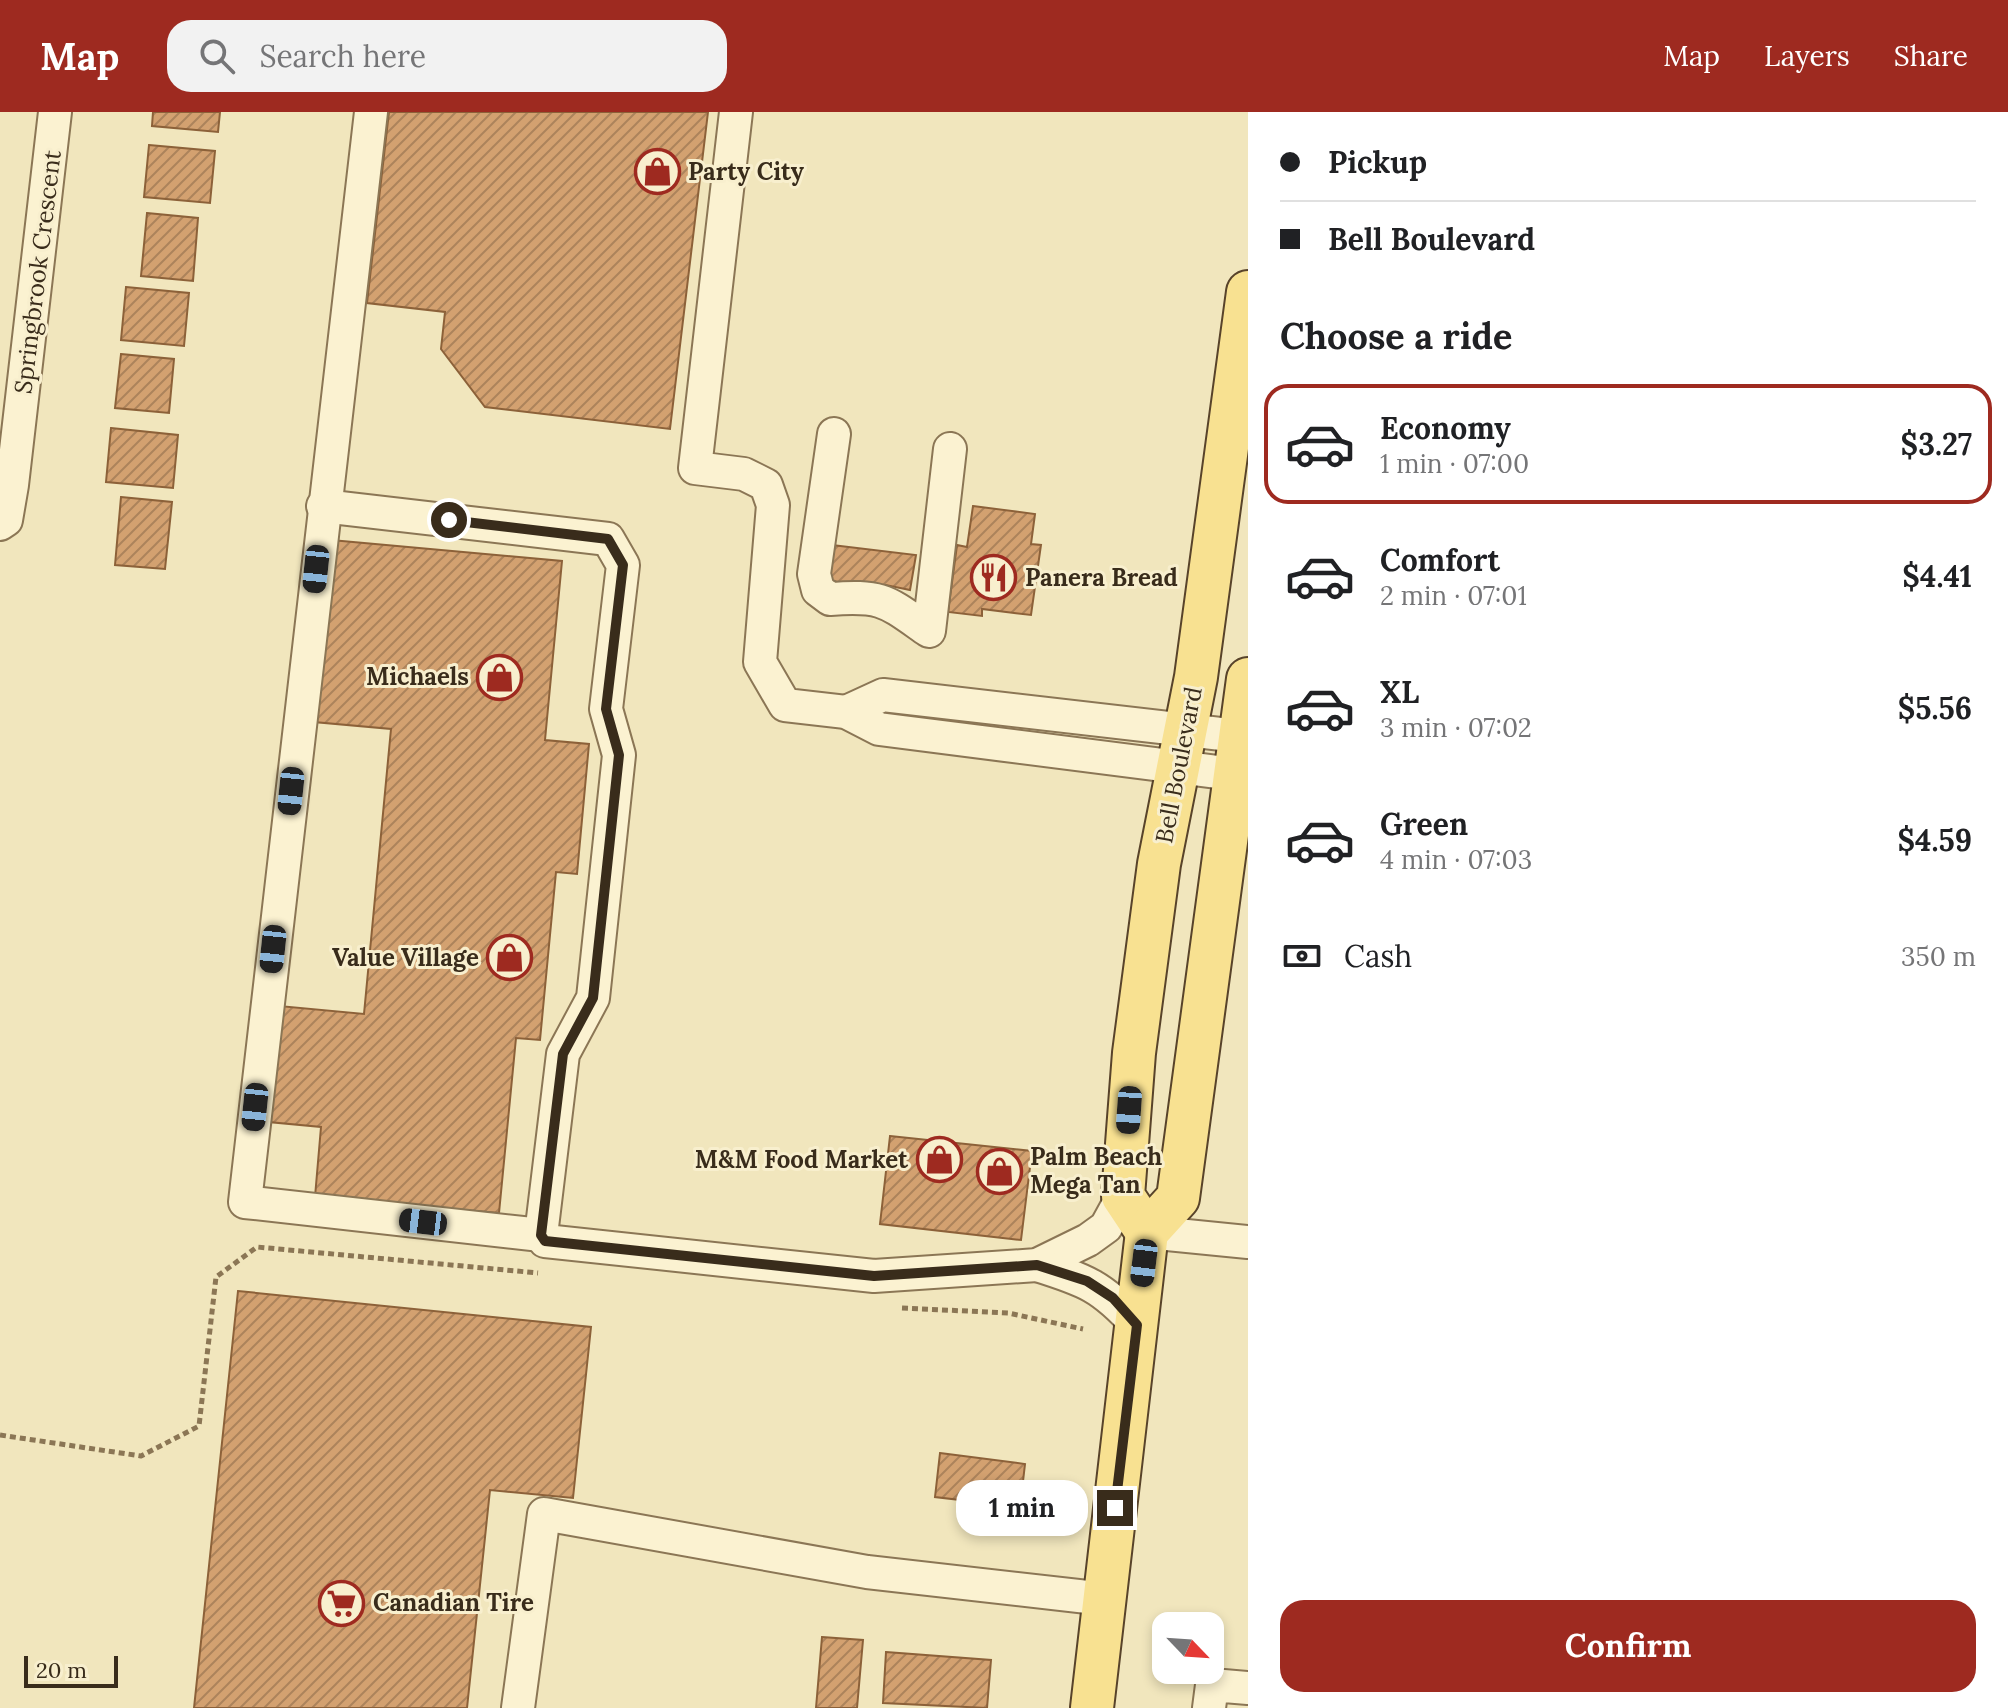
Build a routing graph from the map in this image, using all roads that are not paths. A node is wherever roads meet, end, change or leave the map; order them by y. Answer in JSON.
{"nodes":[{"id":1,"x":55,"y":112,"type":"edge"},
{"id":2,"x":371,"y":112,"type":"edge"},
{"id":3,"x":736,"y":112,"type":"edge"},
{"id":4,"x":1248,"y":292,"type":"edge"},
{"id":5,"x":834,"y":434,"type":"dead end"},
{"id":6,"x":950,"y":449,"type":"dead end"},
{"id":7,"x":323,"y":506,"type":"junction"},
{"id":8,"x":0,"y":524,"type":"edge"},
{"id":9,"x":1248,"y":679,"type":"edge"},
{"id":10,"x":1182,"y":748,"type":"junction"},
{"id":11,"x":1243,"y":756,"type":"edge"},
{"id":12,"x":1123,"y":1196,"type":"junction"},
{"id":13,"x":1147,"y":1232,"type":"junction"},
{"id":14,"x":541,"y":1235,"type":"junction"},
{"id":15,"x":1248,"y":1242,"type":"edge"},
{"id":16,"x":1037,"y":1265,"type":"junction"},
{"id":17,"x":1137,"y":1325,"type":"junction"},
{"id":18,"x":1105,"y":1599,"type":"junction"},
{"id":19,"x":1248,"y":1688,"type":"edge"},
{"id":20,"x":518,"y":1708,"type":"edge"},
{"id":21,"x":1092,"y":1708,"type":"edge"},
{"id":22,"x":1209,"y":1708,"type":"edge"}],
"edges":[{"from":1,"to":8,"type":"street","name":"Springbrook Crescent"},
{"from":2,"to":7,"type":"street"},
{"from":3,"to":10,"type":"street"},
{"from":4,"to":10,"type":"main road","name":"Bell Boulevard"},
{"from":5,"to":6,"type":"street"},
{"from":7,"to":14,"type":"street"},
{"from":7,"to":14,"type":"street"},
{"from":9,"to":11,"type":"main road"},
{"from":10,"to":11,"type":"street"},
{"from":10,"to":12,"type":"main road","name":"Bell Boulevard"},
{"from":11,"to":13,"type":"main road"},
{"from":12,"to":13,"type":"main road"},
{"from":12,"to":16,"type":"street"},
{"from":13,"to":15,"type":"street"},
{"from":13,"to":17,"type":"main road"},
{"from":14,"to":16,"type":"street"},
{"from":16,"to":17,"type":"street"},
{"from":17,"to":18,"type":"main road"},
{"from":18,"to":20,"type":"street"},
{"from":18,"to":21,"type":"main road"},
{"from":19,"to":22,"type":"street"}]}
